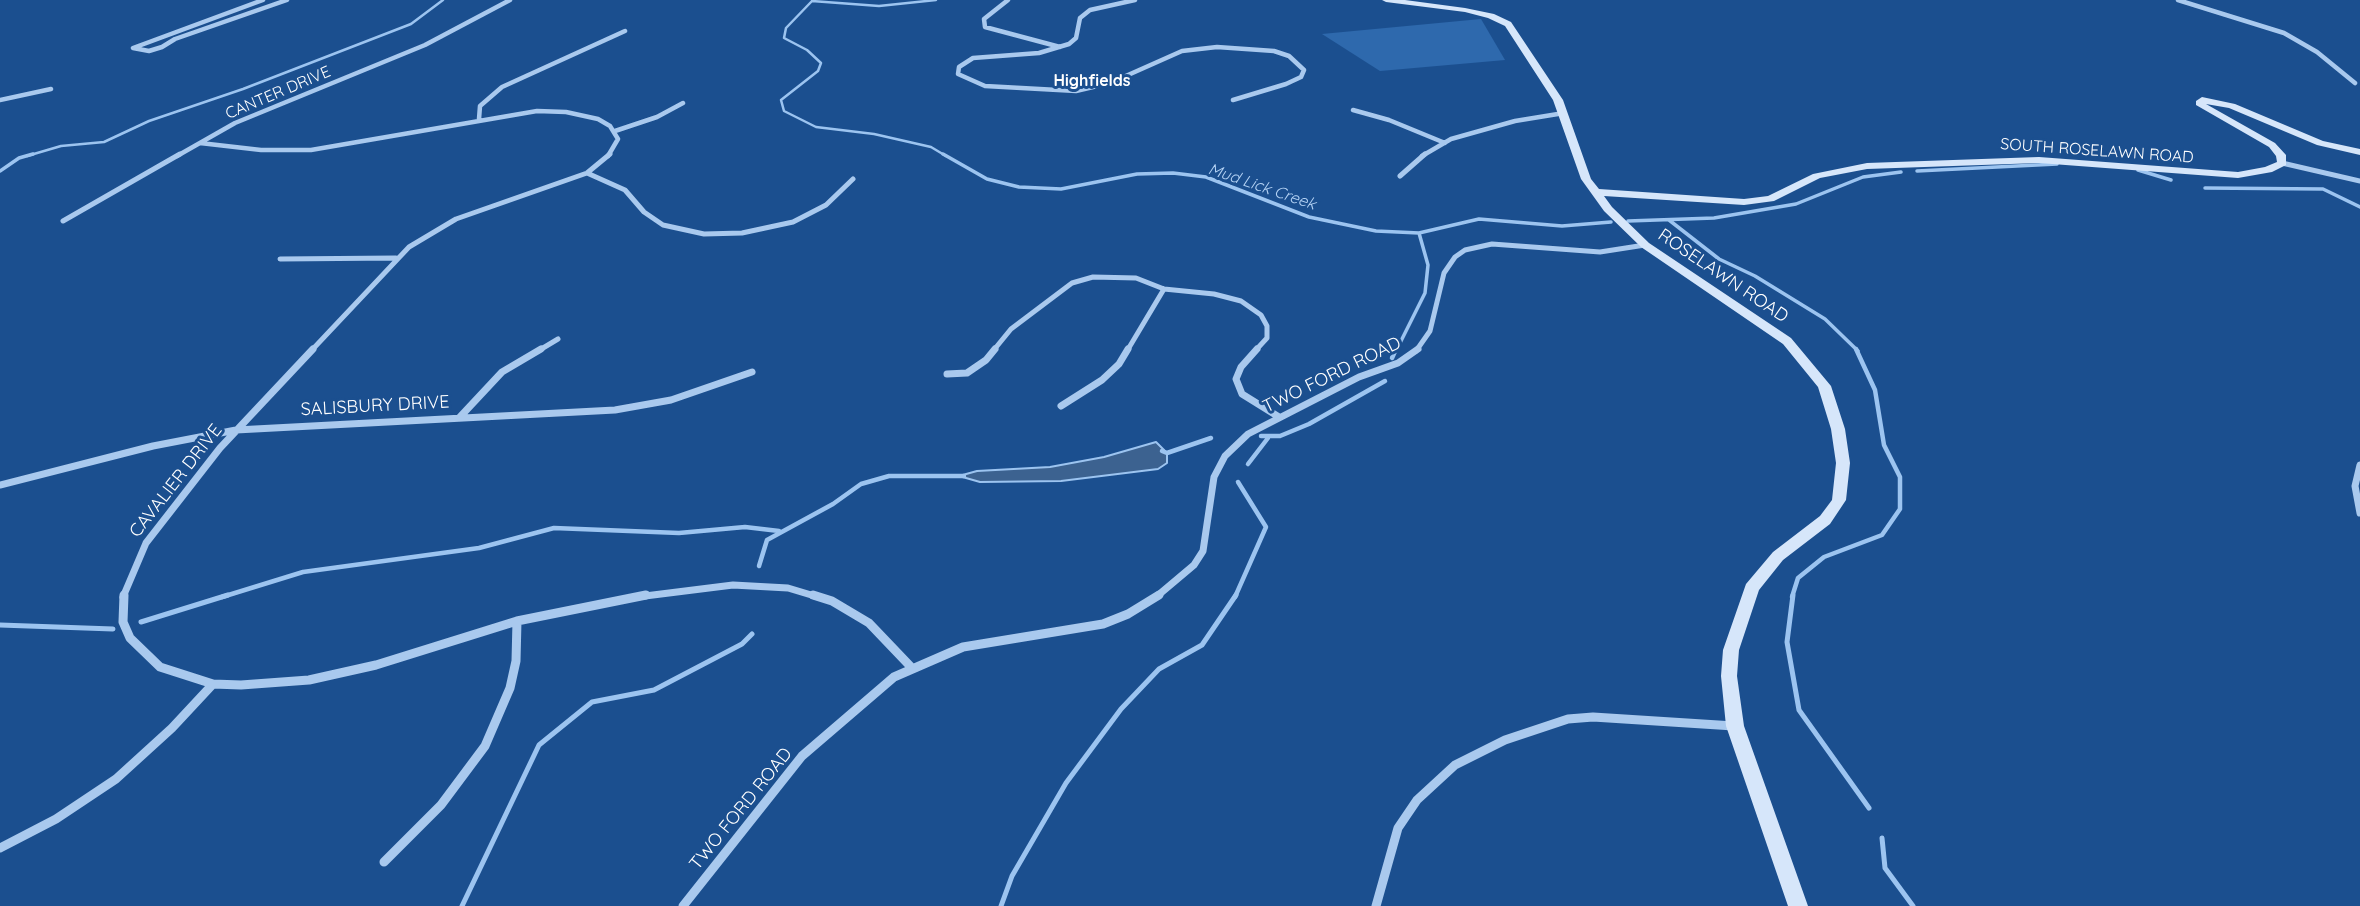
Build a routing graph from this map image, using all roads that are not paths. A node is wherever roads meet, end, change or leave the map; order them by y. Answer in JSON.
{"nodes":[{"id":1,"x":263,"y":0,"type":"edge"},
{"id":2,"x":287,"y":0,"type":"edge"},
{"id":3,"x":510,"y":0,"type":"edge"},
{"id":4,"x":1007,"y":0,"type":"edge"},
{"id":5,"x":1135,"y":0,"type":"edge"},
{"id":6,"x":1386,"y":0,"type":"edge"},
{"id":7,"x":2178,"y":0,"type":"edge"},
{"id":8,"x":625,"y":31,"type":"dead end"},
{"id":9,"x":1060,"y":48,"type":"junction"},
{"id":10,"x":2355,"y":83,"type":"dead end"},
{"id":11,"x":51,"y":89,"type":"dead end"},
{"id":12,"x":0,"y":100,"type":"edge"},
{"id":13,"x":1233,"y":100,"type":"dead end"},
{"id":14,"x":683,"y":103,"type":"dead end"},
{"id":15,"x":1353,"y":110,"type":"dead end"},
{"id":16,"x":1564,"y":113,"type":"junction"},
{"id":17,"x":479,"y":119,"type":"junction"},
{"id":18,"x":615,"y":131,"type":"junction"},
{"id":19,"x":200,"y":143,"type":"junction"},
{"id":20,"x":1445,"y":143,"type":"junction"},
{"id":21,"x":2360,"y":152,"type":"edge"},
{"id":22,"x":2281,"y":163,"type":"junction"},
{"id":23,"x":587,"y":173,"type":"junction"},
{"id":24,"x":1400,"y":176,"type":"dead end"},
{"id":25,"x":853,"y":179,"type":"dead end"},
{"id":26,"x":2360,"y":181,"type":"edge"},
{"id":27,"x":1594,"y":192,"type":"junction"},
{"id":28,"x":63,"y":221,"type":"dead end"},
{"id":29,"x":1645,"y":245,"type":"junction"},
{"id":30,"x":396,"y":258,"type":"junction"},
{"id":31,"x":280,"y":259,"type":"dead end"},
{"id":32,"x":1164,"y":289,"type":"junction"},
{"id":33,"x":558,"y":340,"type":"dead end"},
{"id":34,"x":752,"y":372,"type":"dead end"},
{"id":35,"x":947,"y":374,"type":"dead end"},
{"id":36,"x":1061,"y":406,"type":"dead end"},
{"id":37,"x":1279,"y":417,"type":"junction"},
{"id":38,"x":459,"y":418,"type":"junction"},
{"id":39,"x":236,"y":430,"type":"junction"},
{"id":40,"x":2360,"y":465,"type":"edge"},
{"id":41,"x":0,"y":485,"type":"edge"},
{"id":42,"x":2360,"y":513,"type":"edge"},
{"id":43,"x":516,"y":621,"type":"junction"},
{"id":44,"x":911,"y":667,"type":"junction"},
{"id":45,"x":213,"y":684,"type":"junction"},
{"id":46,"x":1735,"y":726,"type":"junction"},
{"id":47,"x":0,"y":848,"type":"edge"},
{"id":48,"x":384,"y":862,"type":"dead end"},
{"id":49,"x":683,"y":906,"type":"edge"},
{"id":50,"x":1376,"y":906,"type":"edge"},
{"id":51,"x":1798,"y":906,"type":"edge"}],
"edges":[{"from":1,"to":2,"type":"street"},
{"from":3,"to":19,"type":"street","name":"CANTER DRIVE"},
{"from":4,"to":9,"type":"street"},
{"from":5,"to":9,"type":"street"},
{"from":6,"to":16,"type":"street","name":"ROSELAWN ROAD"},
{"from":7,"to":10,"type":"street"},
{"from":8,"to":17,"type":"street"},
{"from":9,"to":13,"type":"street"},
{"from":11,"to":12,"type":"street"},
{"from":14,"to":18,"type":"street"},
{"from":15,"to":20,"type":"street"},
{"from":16,"to":20,"type":"street"},
{"from":16,"to":27,"type":"street","name":"ROSELAWN ROAD"},
{"from":17,"to":18,"type":"street"},
{"from":17,"to":19,"type":"street"},
{"from":18,"to":23,"type":"street","name":"CAVALIER DRIVE"},
{"from":19,"to":28,"type":"street","name":"CANTER DRIVE"},
{"from":20,"to":24,"type":"street"},
{"from":21,"to":22,"type":"street"},
{"from":22,"to":26,"type":"street"},
{"from":22,"to":27,"type":"street","name":"SOUTH ROSELAWN ROAD"},
{"from":23,"to":25,"type":"street"},
{"from":23,"to":30,"type":"street","name":"CAVALIER DRIVE"},
{"from":27,"to":29,"type":"street","name":"ROSELAWN ROAD"},
{"from":29,"to":37,"type":"street","name":"TWO FORD ROAD"},
{"from":29,"to":46,"type":"street","name":"ROSELAWN ROAD"},
{"from":30,"to":31,"type":"street"},
{"from":30,"to":39,"type":"street","name":"CAVALIER DRIVE"},
{"from":32,"to":35,"type":"street"},
{"from":32,"to":36,"type":"street"},
{"from":32,"to":37,"type":"street"},
{"from":33,"to":38,"type":"street"},
{"from":34,"to":38,"type":"street","name":"SALISBURY DRIVE"},
{"from":37,"to":44,"type":"street","name":"TWO FORD ROAD"},
{"from":38,"to":39,"type":"street","name":"SALISBURY DRIVE"},
{"from":39,"to":41,"type":"street","name":"SALISBURY DRIVE"},
{"from":39,"to":45,"type":"street","name":"CAVALIER DRIVE"},
{"from":40,"to":42,"type":"street"},
{"from":43,"to":44,"type":"street","name":"CAVALIER DRIVE"},
{"from":43,"to":45,"type":"street","name":"CAVALIER DRIVE"},
{"from":43,"to":48,"type":"street"},
{"from":44,"to":49,"type":"street","name":"TWO FORD ROAD"},
{"from":45,"to":47,"type":"street"},
{"from":46,"to":50,"type":"street"},
{"from":46,"to":51,"type":"street","name":"ROSELAWN ROAD"}]}
